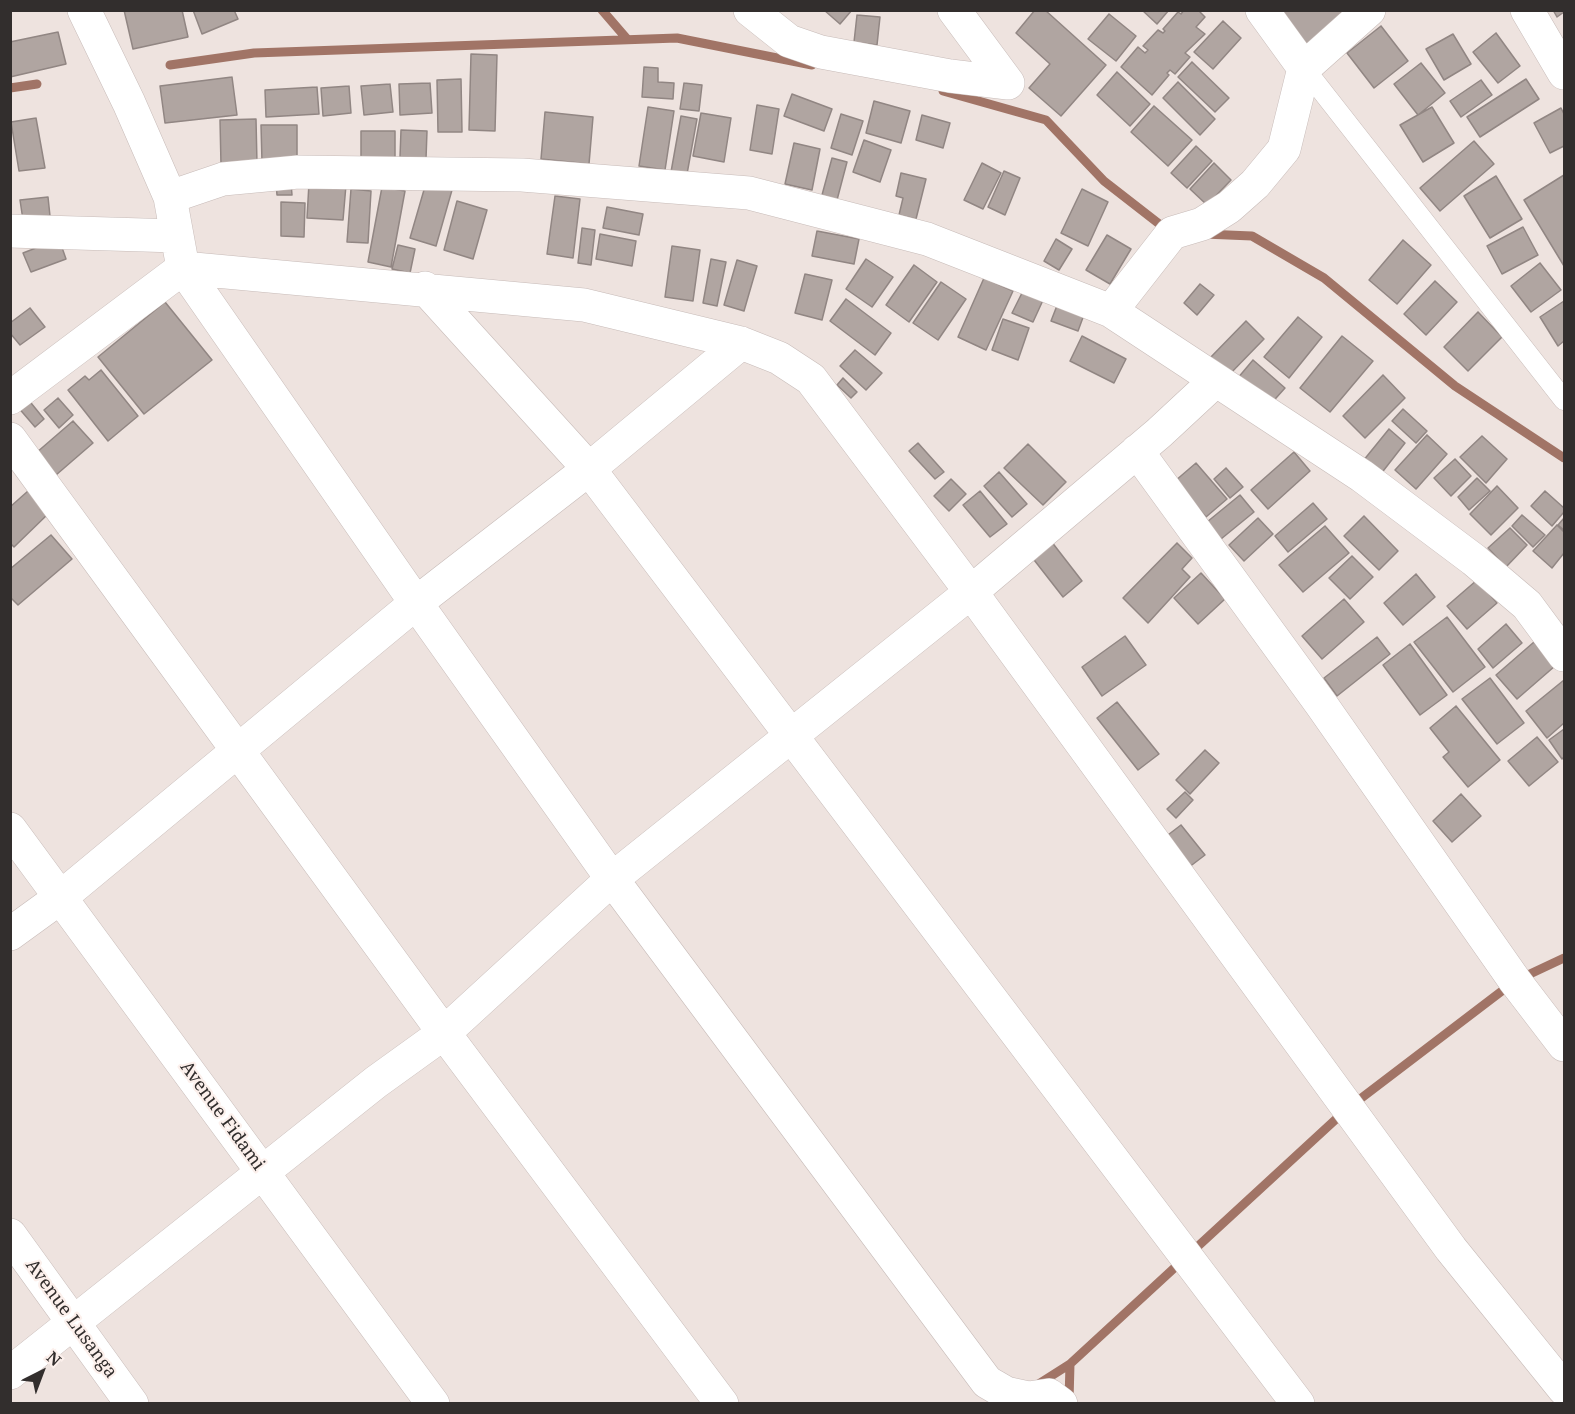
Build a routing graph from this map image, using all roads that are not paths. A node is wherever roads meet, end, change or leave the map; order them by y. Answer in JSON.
{"nodes":[{"id":1,"x":84,"y":10,"type":"edge"},
{"id":2,"x":750,"y":10,"type":"edge"},
{"id":3,"x":954,"y":10,"type":"edge"},
{"id":4,"x":1262,"y":10,"type":"edge"},
{"id":5,"x":1369,"y":10,"type":"edge"},
{"id":6,"x":1527,"y":10,"type":"edge"},
{"id":7,"x":1304,"y":68,"type":"junction"},
{"id":8,"x":1564,"y":73,"type":"edge"},
{"id":9,"x":170,"y":197,"type":"junction"},
{"id":10,"x":10,"y":231,"type":"edge"},
{"id":11,"x":177,"y":236,"type":"junction"},
{"id":12,"x":183,"y":268,"type":"junction"},
{"id":13,"x":425,"y":288,"type":"junction"},
{"id":14,"x":1111,"y":311,"type":"junction"},
{"id":15,"x":741,"y":343,"type":"junction"},
{"id":16,"x":1215,"y":381,"type":"junction"},
{"id":17,"x":10,"y":398,"type":"edge"},
{"id":18,"x":1564,"y":400,"type":"edge"},
{"id":19,"x":10,"y":440,"type":"edge"},
{"id":20,"x":1137,"y":451,"type":"junction"},
{"id":21,"x":589,"y":469,"type":"junction"},
{"id":22,"x":972,"y":592,"type":"junction"},
{"id":23,"x":416,"y":603,"type":"junction"},
{"id":24,"x":1564,"y":655,"type":"edge"},
{"id":25,"x":793,"y":734,"type":"junction"},
{"id":26,"x":237,"y":749,"type":"junction"},
{"id":27,"x":10,"y":829,"type":"edge"},
{"id":28,"x":612,"y":879,"type":"junction"},
{"id":29,"x":61,"y":897,"type":"junction"},
{"id":30,"x":10,"y":934,"type":"edge"},
{"id":31,"x":444,"y":1033,"type":"junction"},
{"id":32,"x":1564,"y":1045,"type":"edge"},
{"id":33,"x":263,"y":1172,"type":"junction"},
{"id":34,"x":10,"y":1234,"type":"edge"},
{"id":35,"x":74,"y":1321,"type":"junction"},
{"id":36,"x":10,"y":1373,"type":"edge"},
{"id":37,"x":1564,"y":1389,"type":"edge"},
{"id":38,"x":132,"y":1404,"type":"edge"},
{"id":39,"x":433,"y":1404,"type":"edge"},
{"id":40,"x":722,"y":1404,"type":"edge"},
{"id":41,"x":1062,"y":1404,"type":"edge"},
{"id":42,"x":1298,"y":1404,"type":"edge"}],
"edges":[{"from":1,"to":9,"type":"street"},
{"from":2,"to":3,"type":"street"},
{"from":4,"to":7,"type":"street"},
{"from":5,"to":7,"type":"street"},
{"from":6,"to":8,"type":"street"},
{"from":7,"to":14,"type":"street"},
{"from":7,"to":18,"type":"lane"},
{"from":9,"to":11,"type":"street"},
{"from":9,"to":14,"type":"street"},
{"from":10,"to":11,"type":"street"},
{"from":11,"to":12,"type":"street"},
{"from":12,"to":13,"type":"street"},
{"from":12,"to":17,"type":"street"},
{"from":12,"to":23,"type":"street"},
{"from":13,"to":15,"type":"street"},
{"from":13,"to":21,"type":"street"},
{"from":14,"to":16,"type":"street"},
{"from":15,"to":21,"type":"street"},
{"from":15,"to":22,"type":"street"},
{"from":16,"to":20,"type":"street"},
{"from":16,"to":24,"type":"street"},
{"from":19,"to":26,"type":"street"},
{"from":20,"to":22,"type":"street"},
{"from":20,"to":32,"type":"street"},
{"from":21,"to":23,"type":"street"},
{"from":21,"to":25,"type":"street"},
{"from":22,"to":25,"type":"street"},
{"from":22,"to":37,"type":"street"},
{"from":23,"to":26,"type":"street"},
{"from":23,"to":28,"type":"street"},
{"from":25,"to":28,"type":"street"},
{"from":25,"to":42,"type":"street"},
{"from":26,"to":29,"type":"street"},
{"from":26,"to":31,"type":"street"},
{"from":27,"to":29,"type":"street","name":"Avenue Fidami"},
{"from":28,"to":31,"type":"street"},
{"from":28,"to":41,"type":"street"},
{"from":29,"to":30,"type":"street"},
{"from":29,"to":33,"type":"street","name":"Avenue Fidami"},
{"from":31,"to":33,"type":"street"},
{"from":31,"to":40,"type":"street"},
{"from":33,"to":35,"type":"street"},
{"from":33,"to":39,"type":"street","name":"Avenue Fidami"},
{"from":34,"to":35,"type":"street","name":"Avenue Lusanga"},
{"from":35,"to":36,"type":"street"},
{"from":35,"to":38,"type":"street","name":"Avenue Lusanga"}]}
